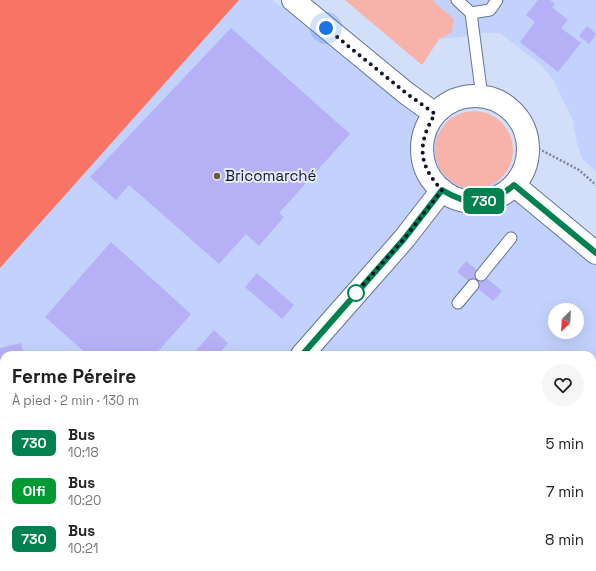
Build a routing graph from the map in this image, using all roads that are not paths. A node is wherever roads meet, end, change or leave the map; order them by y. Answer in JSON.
{"nodes":[{"id":1,"x":292,"y":0,"type":"edge"},
{"id":2,"x":457,"y":0,"type":"edge"},
{"id":3,"x":498,"y":0,"type":"edge"},
{"id":4,"x":471,"y":13,"type":"junction"},
{"id":5,"x":482,"y":97,"type":"junction"},
{"id":6,"x":435,"y":114,"type":"junction"},
{"id":7,"x":514,"y":185,"type":"junction"},
{"id":8,"x":442,"y":190,"type":"junction"},
{"id":9,"x":511,"y":238,"type":"dead end"},
{"id":10,"x":596,"y":253,"type":"edge"},
{"id":11,"x":481,"y":275,"type":"dead end"},
{"id":12,"x":473,"y":285,"type":"dead end"},
{"id":13,"x":458,"y":303,"type":"dead end"},
{"id":14,"x":306,"y":351,"type":"edge"}],
"edges":[{"from":1,"to":6,"type":"main road"},
{"from":2,"to":4,"type":"lane"},
{"from":3,"to":4,"type":"lane"},
{"from":4,"to":5,"type":"lane"},
{"from":5,"to":6,"type":"main road"},
{"from":5,"to":7,"type":"main road"},
{"from":6,"to":8,"type":"main road"},
{"from":7,"to":8,"type":"main road"},
{"from":7,"to":10,"type":"main road"},
{"from":8,"to":14,"type":"main road"},
{"from":9,"to":11,"type":"lane"},
{"from":12,"to":13,"type":"lane"}]}
